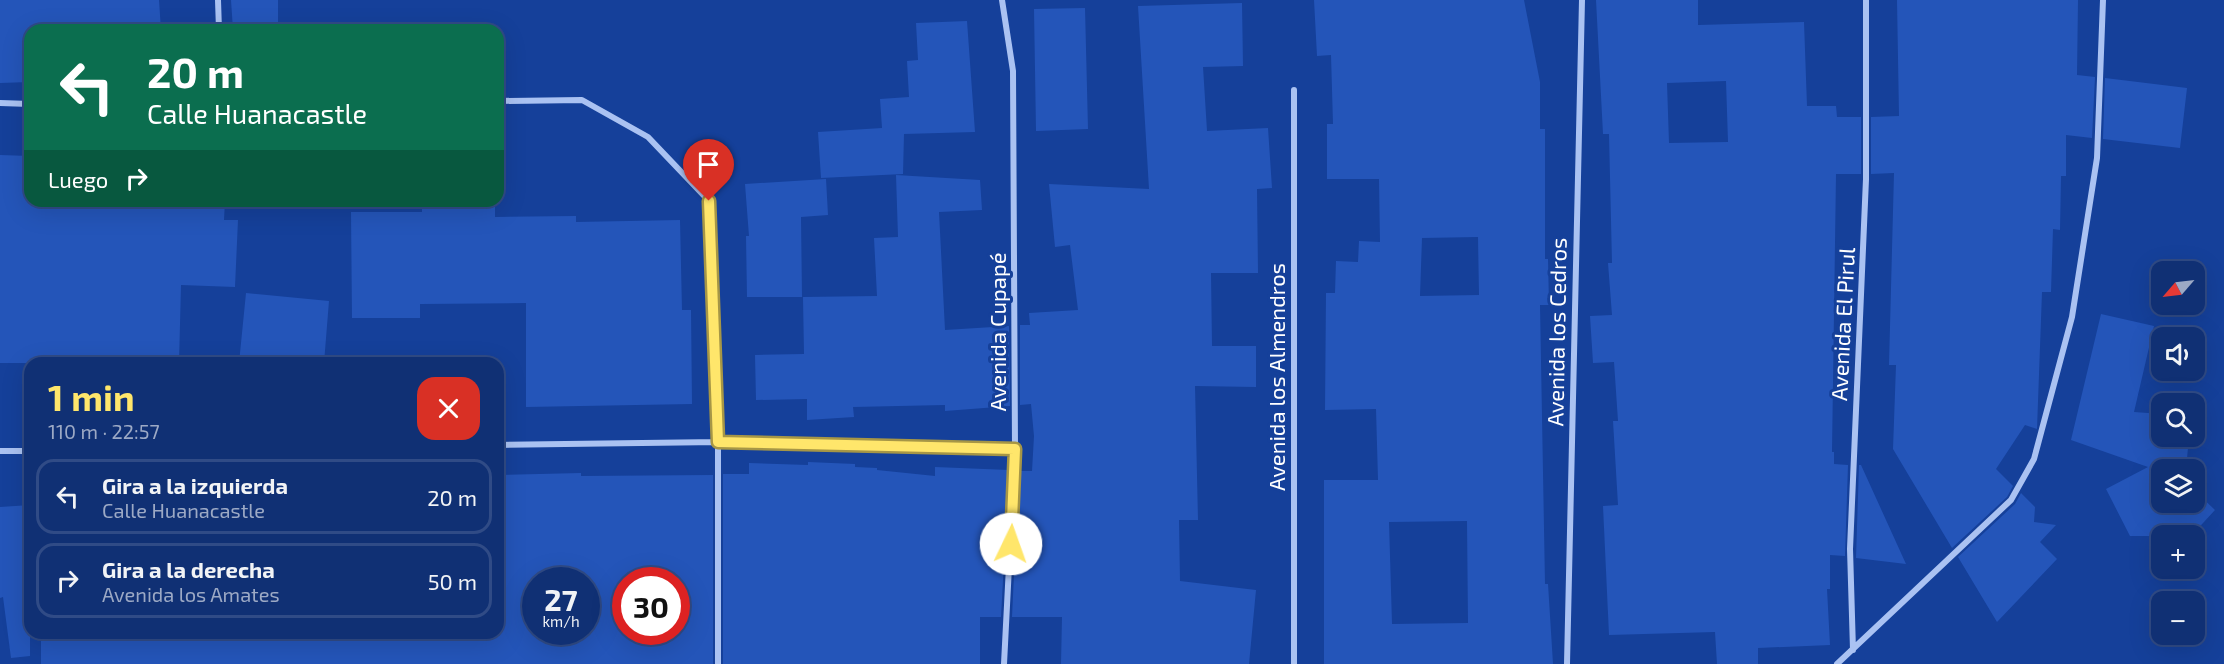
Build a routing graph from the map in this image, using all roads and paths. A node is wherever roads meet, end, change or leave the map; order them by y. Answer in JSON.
{"nodes":[{"id":1,"x":218,"y":0,"type":"edge"},
{"id":2,"x":1002,"y":0,"type":"edge"},
{"id":3,"x":1582,"y":0,"type":"edge"},
{"id":4,"x":1866,"y":0,"type":"edge"},
{"id":5,"x":2103,"y":0,"type":"edge"},
{"id":6,"x":219,"y":24,"type":"edge"},
{"id":7,"x":1294,"y":90,"type":"dead end"},
{"id":8,"x":504,"y":101,"type":"edge"},
{"id":9,"x":0,"y":103,"type":"edge"},
{"id":10,"x":24,"y":104,"type":"edge"},
{"id":11,"x":718,"y":442,"type":"junction"},
{"id":12,"x":504,"y":445,"type":"edge"},
{"id":13,"x":1015,"y":449,"type":"junction"},
{"id":14,"x":0,"y":451,"type":"edge"},
{"id":15,"x":24,"y":451,"type":"edge"},
{"id":16,"x":1853,"y":650,"type":"junction"},
{"id":17,"x":718,"y":664,"type":"edge"},
{"id":18,"x":1004,"y":664,"type":"edge"},
{"id":19,"x":1294,"y":664,"type":"edge"},
{"id":20,"x":1567,"y":664,"type":"edge"},
{"id":21,"x":1837,"y":664,"type":"edge"}],
"edges":[{"from":1,"to":6,"type":"street"},
{"from":2,"to":13,"type":"street","name":"Avenida Cupapé"},
{"from":3,"to":20,"type":"street","name":"Avenida los Cedros"},
{"from":4,"to":16,"type":"street","name":"Avenida El Pirul"},
{"from":5,"to":16,"type":"street"},
{"from":7,"to":19,"type":"street","name":"Avenida los Almendros"},
{"from":8,"to":11,"type":"street"},
{"from":9,"to":10,"type":"street"},
{"from":11,"to":12,"type":"street"},
{"from":11,"to":13,"type":"street"},
{"from":11,"to":17,"type":"street"},
{"from":13,"to":18,"type":"street","name":"Avenida Cupapé"},
{"from":14,"to":15,"type":"street"},
{"from":16,"to":21,"type":"street"}]}
